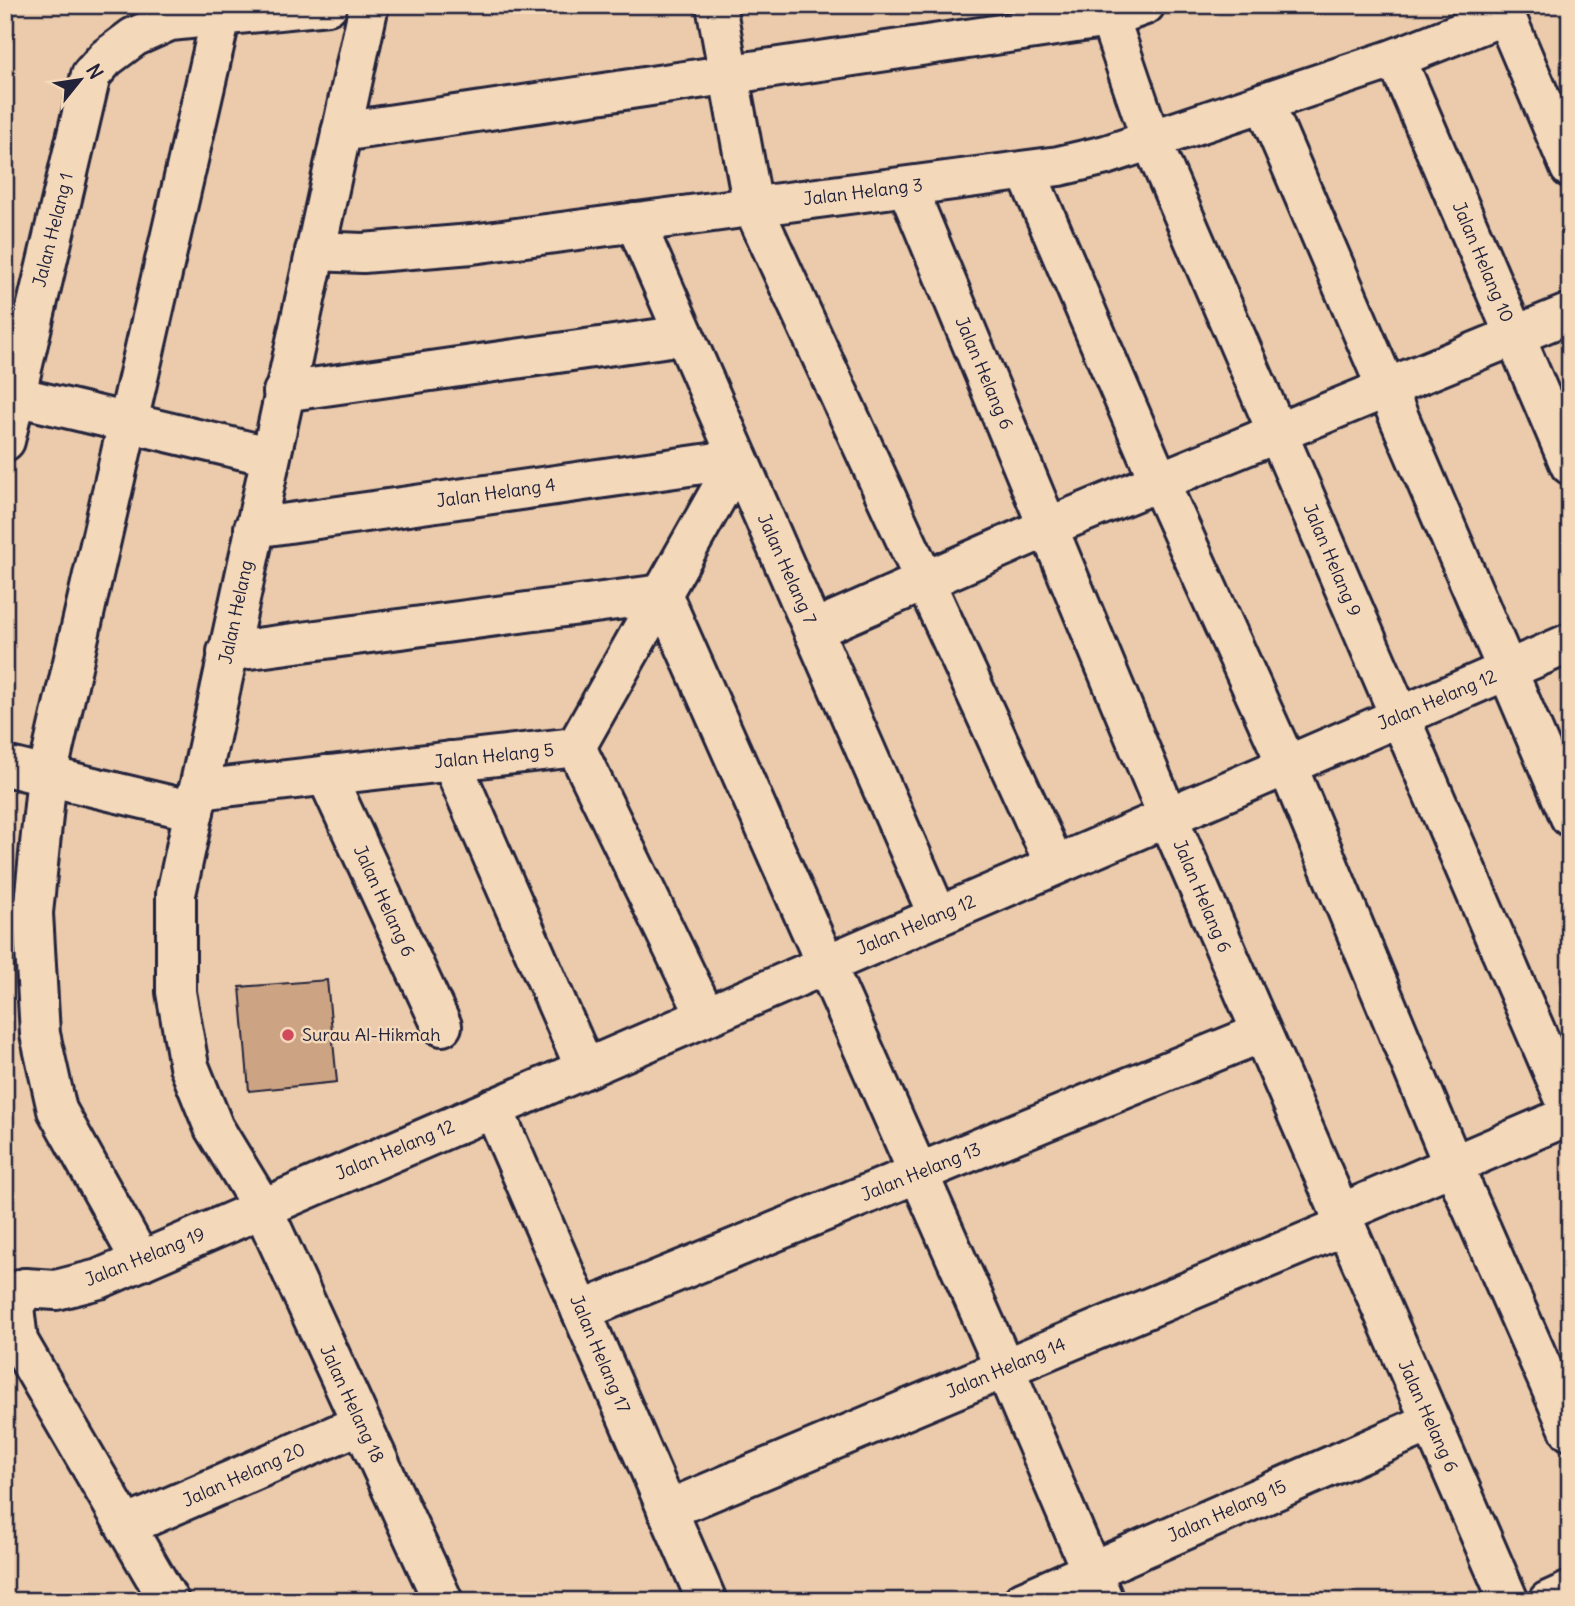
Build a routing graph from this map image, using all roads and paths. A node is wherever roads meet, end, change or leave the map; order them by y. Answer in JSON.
{"nodes":[{"id":1,"x":328,"y":5,"type":"edge"},
{"id":2,"x":369,"y":5,"type":"edge"},
{"id":3,"x":716,"y":5,"type":"edge"},
{"id":4,"x":1145,"y":5,"type":"edge"},
{"id":5,"x":1503,"y":10,"type":"edge"},
{"id":6,"x":1107,"y":12,"type":"edge"},
{"id":7,"x":221,"y":16,"type":"junction"},
{"id":8,"x":1396,"y":58,"type":"junction"},
{"id":9,"x":727,"y":75,"type":"junction"},
{"id":10,"x":1264,"y":102,"type":"junction"},
{"id":11,"x":341,"y":132,"type":"junction"},
{"id":12,"x":1151,"y":140,"type":"junction"},
{"id":13,"x":1570,"y":168,"type":"edge"},
{"id":14,"x":1026,"y":171,"type":"junction"},
{"id":15,"x":907,"y":187,"type":"junction"},
{"id":16,"x":753,"y":207,"type":"junction"},
{"id":17,"x":635,"y":222,"type":"junction"},
{"id":18,"x":315,"y":251,"type":"junction"},
{"id":19,"x":1570,"y":313,"type":"edge"},
{"id":20,"x":684,"y":335,"type":"junction"},
{"id":21,"x":1514,"y":335,"type":"junction"},
{"id":22,"x":1385,"y":388,"type":"junction"},
{"id":23,"x":283,"y":392,"type":"junction"},
{"id":24,"x":15,"y":396,"type":"junction"},
{"id":25,"x":126,"y":422,"type":"junction"},
{"id":26,"x":1277,"y":432,"type":"junction"},
{"id":27,"x":5,"y":441,"type":"edge"},
{"id":28,"x":269,"y":456,"type":"junction"},
{"id":29,"x":738,"y":458,"type":"junction"},
{"id":30,"x":1570,"y":465,"type":"edge"},
{"id":31,"x":1159,"y":481,"type":"junction"},
{"id":32,"x":1048,"y":527,"type":"junction"},
{"id":33,"x":254,"y":528,"type":"junction"},
{"id":34,"x":925,"y":581,"type":"junction"},
{"id":35,"x":662,"y":594,"type":"junction"},
{"id":36,"x":813,"y":630,"type":"junction"},
{"id":37,"x":1570,"y":643,"type":"edge"},
{"id":38,"x":228,"y":652,"type":"junction"},
{"id":39,"x":1506,"y":670,"type":"junction"},
{"id":40,"x":1399,"y":717,"type":"junction"},
{"id":41,"x":576,"y":747,"type":"junction"},
{"id":42,"x":451,"y":761,"type":"junction"},
{"id":43,"x":1287,"y":765,"type":"junction"},
{"id":44,"x":5,"y":766,"type":"edge"},
{"id":45,"x":327,"y":775,"type":"junction"},
{"id":46,"x":47,"y":776,"type":"junction"},
{"id":47,"x":196,"y":801,"type":"junction"},
{"id":48,"x":1168,"y":817,"type":"junction"},
{"id":49,"x":1570,"y":817,"type":"edge"},
{"id":50,"x":1055,"y":865,"type":"junction"},
{"id":51,"x":938,"y":916,"type":"junction"},
{"id":52,"x":826,"y":964,"type":"junction"},
{"id":53,"x":706,"y":1016,"type":"junction"},
{"id":54,"x":442,"y":1026,"type":"dead end"},
{"id":55,"x":1261,"y":1032,"type":"junction"},
{"id":56,"x":585,"y":1068,"type":"junction"},
{"id":57,"x":493,"y":1108,"type":"junction"},
{"id":58,"x":1570,"y":1113,"type":"edge"},
{"id":59,"x":1453,"y":1165,"type":"junction"},
{"id":60,"x":918,"y":1173,"type":"junction"},
{"id":61,"x":262,"y":1207,"type":"junction"},
{"id":62,"x":1342,"y":1220,"type":"junction"},
{"id":63,"x":141,"y":1261,"type":"junction"},
{"id":64,"x":15,"y":1278,"type":"edge"},
{"id":65,"x":581,"y":1311,"type":"junction"},
{"id":66,"x":1005,"y":1368,"type":"junction"},
{"id":67,"x":1431,"y":1422,"type":"junction"},
{"id":68,"x":361,"y":1424,"type":"junction"},
{"id":69,"x":1570,"y":1432,"type":"edge"},
{"id":70,"x":667,"y":1510,"type":"junction"},
{"id":71,"x":126,"y":1527,"type":"junction"},
{"id":72,"x":1098,"y":1586,"type":"edge"},
{"id":73,"x":1570,"y":1591,"type":"edge"},
{"id":74,"x":169,"y":1601,"type":"edge"},
{"id":75,"x":443,"y":1601,"type":"edge"},
{"id":76,"x":707,"y":1601,"type":"edge"},
{"id":77,"x":1023,"y":1601,"type":"edge"},
{"id":78,"x":1509,"y":1601,"type":"edge"},
{"id":79,"x":1548,"y":1601,"type":"edge"}],
"edges":[{"from":1,"to":7,"type":"street","name":"Jalan Helang 1"},
{"from":2,"to":11,"type":"street","name":"Jalan Helang"},
{"from":3,"to":9,"type":"street"},
{"from":4,"to":6,"type":"street"},
{"from":5,"to":8,"type":"street","name":"Jalan Helang 3"},
{"from":5,"to":13,"type":"street"},
{"from":6,"to":9,"type":"street"},
{"from":6,"to":12,"type":"street","name":"Jalan Helang 9"},
{"from":7,"to":24,"type":"street","name":"Jalan Helang 1"},
{"from":7,"to":25,"type":"street"},
{"from":8,"to":10,"type":"street","name":"Jalan Helang 3"},
{"from":8,"to":21,"type":"street","name":"Jalan Helang 10"},
{"from":9,"to":11,"type":"street"},
{"from":9,"to":16,"type":"street"},
{"from":10,"to":12,"type":"street","name":"Jalan Helang 3"},
{"from":10,"to":22,"type":"street"},
{"from":11,"to":18,"type":"street","name":"Jalan Helang"},
{"from":12,"to":14,"type":"street","name":"Jalan Helang 3"},
{"from":12,"to":26,"type":"street","name":"Jalan Helang 9"},
{"from":14,"to":15,"type":"street","name":"Jalan Helang 3"},
{"from":14,"to":31,"type":"street"},
{"from":15,"to":16,"type":"street","name":"Jalan Helang 3"},
{"from":15,"to":32,"type":"street","name":"Jalan Helang 6"},
{"from":16,"to":17,"type":"street","name":"Jalan Helang 3"},
{"from":16,"to":34,"type":"street"},
{"from":17,"to":18,"type":"street","name":"Jalan Helang 3"},
{"from":17,"to":20,"type":"street","name":"Jalan Helang 7"},
{"from":18,"to":23,"type":"street","name":"Jalan Helang"},
{"from":19,"to":21,"type":"street"},
{"from":20,"to":23,"type":"street"},
{"from":20,"to":29,"type":"street","name":"Jalan Helang 7"},
{"from":21,"to":22,"type":"street"},
{"from":21,"to":30,"type":"street","name":"Jalan Helang 10"},
{"from":22,"to":26,"type":"street"},
{"from":22,"to":39,"type":"street"},
{"from":23,"to":28,"type":"street","name":"Jalan Helang"},
{"from":24,"to":25,"type":"street"},
{"from":24,"to":27,"type":"street","name":"Jalan Helang 1"},
{"from":25,"to":28,"type":"street"},
{"from":25,"to":46,"type":"street"},
{"from":26,"to":31,"type":"street"},
{"from":26,"to":40,"type":"street","name":"Jalan Helang 9"},
{"from":28,"to":33,"type":"street","name":"Jalan Helang"},
{"from":29,"to":33,"type":"street","name":"Jalan Helang 4"},
{"from":29,"to":35,"type":"street"},
{"from":29,"to":36,"type":"street","name":"Jalan Helang 7"},
{"from":31,"to":32,"type":"street"},
{"from":31,"to":43,"type":"street"},
{"from":32,"to":34,"type":"street"},
{"from":32,"to":48,"type":"street","name":"Jalan Helang 6"},
{"from":33,"to":38,"type":"street","name":"Jalan Helang"},
{"from":34,"to":36,"type":"street"},
{"from":34,"to":50,"type":"street"},
{"from":35,"to":38,"type":"street"},
{"from":35,"to":41,"type":"street"},
{"from":35,"to":52,"type":"street"},
{"from":36,"to":51,"type":"street","name":"Jalan Helang 7"},
{"from":37,"to":39,"type":"street","name":"Jalan Helang 12"},
{"from":38,"to":47,"type":"street","name":"Jalan Helang"},
{"from":39,"to":40,"type":"street","name":"Jalan Helang 12"},
{"from":39,"to":49,"type":"street"},
{"from":40,"to":43,"type":"street","name":"Jalan Helang 12"},
{"from":40,"to":58,"type":"street","name":"Jalan Helang 9"},
{"from":41,"to":42,"type":"street","name":"Jalan Helang 5"},
{"from":41,"to":53,"type":"street","name":"Jalan Helang 5"},
{"from":42,"to":45,"type":"street","name":"Jalan Helang 5"},
{"from":42,"to":56,"type":"street"},
{"from":43,"to":48,"type":"street","name":"Jalan Helang 12"},
{"from":43,"to":59,"type":"street"},
{"from":44,"to":46,"type":"street"},
{"from":45,"to":47,"type":"street","name":"Jalan Helang 5"},
{"from":45,"to":54,"type":"street","name":"Jalan Helang 6"},
{"from":46,"to":47,"type":"street"},
{"from":46,"to":63,"type":"street"},
{"from":47,"to":61,"type":"street","name":"Jalan Helang"},
{"from":48,"to":50,"type":"street","name":"Jalan Helang 12"},
{"from":48,"to":55,"type":"street","name":"Jalan Helang 6"},
{"from":50,"to":51,"type":"street","name":"Jalan Helang 12"},
{"from":51,"to":52,"type":"street","name":"Jalan Helang 12"},
{"from":52,"to":53,"type":"street","name":"Jalan Helang 12"},
{"from":52,"to":60,"type":"street"},
{"from":53,"to":56,"type":"street","name":"Jalan Helang 12"},
{"from":55,"to":60,"type":"street","name":"Jalan Helang 13"},
{"from":55,"to":62,"type":"street","name":"Jalan Helang 6"},
{"from":56,"to":57,"type":"street","name":"Jalan Helang 12"},
{"from":57,"to":61,"type":"street","name":"Jalan Helang 12"},
{"from":57,"to":65,"type":"street","name":"Jalan Helang 17"},
{"from":58,"to":59,"type":"street","name":"Jalan Helang 14"},
{"from":59,"to":62,"type":"street","name":"Jalan Helang 14"},
{"from":59,"to":69,"type":"street"},
{"from":60,"to":65,"type":"street","name":"Jalan Helang 13"},
{"from":60,"to":66,"type":"street"},
{"from":61,"to":63,"type":"street","name":"Jalan Helang 19"},
{"from":61,"to":68,"type":"street","name":"Jalan Helang 18"},
{"from":62,"to":66,"type":"street","name":"Jalan Helang 14"},
{"from":62,"to":67,"type":"street","name":"Jalan Helang 6"},
{"from":63,"to":64,"type":"street","name":"Jalan Helang 19"},
{"from":64,"to":71,"type":"street"},
{"from":65,"to":70,"type":"street","name":"Jalan Helang 17"},
{"from":66,"to":70,"type":"street","name":"Jalan Helang 14"},
{"from":66,"to":72,"type":"street"},
{"from":67,"to":72,"type":"street","name":"Jalan Helang 15"},
{"from":67,"to":78,"type":"street","name":"Jalan Helang 6"},
{"from":68,"to":71,"type":"street","name":"Jalan Helang 20"},
{"from":68,"to":75,"type":"street","name":"Jalan Helang 18"},
{"from":70,"to":76,"type":"street","name":"Jalan Helang 17"},
{"from":71,"to":74,"type":"street"},
{"from":72,"to":77,"type":"street","name":"Jalan Helang 15"},
{"from":73,"to":79,"type":"street"}]}
